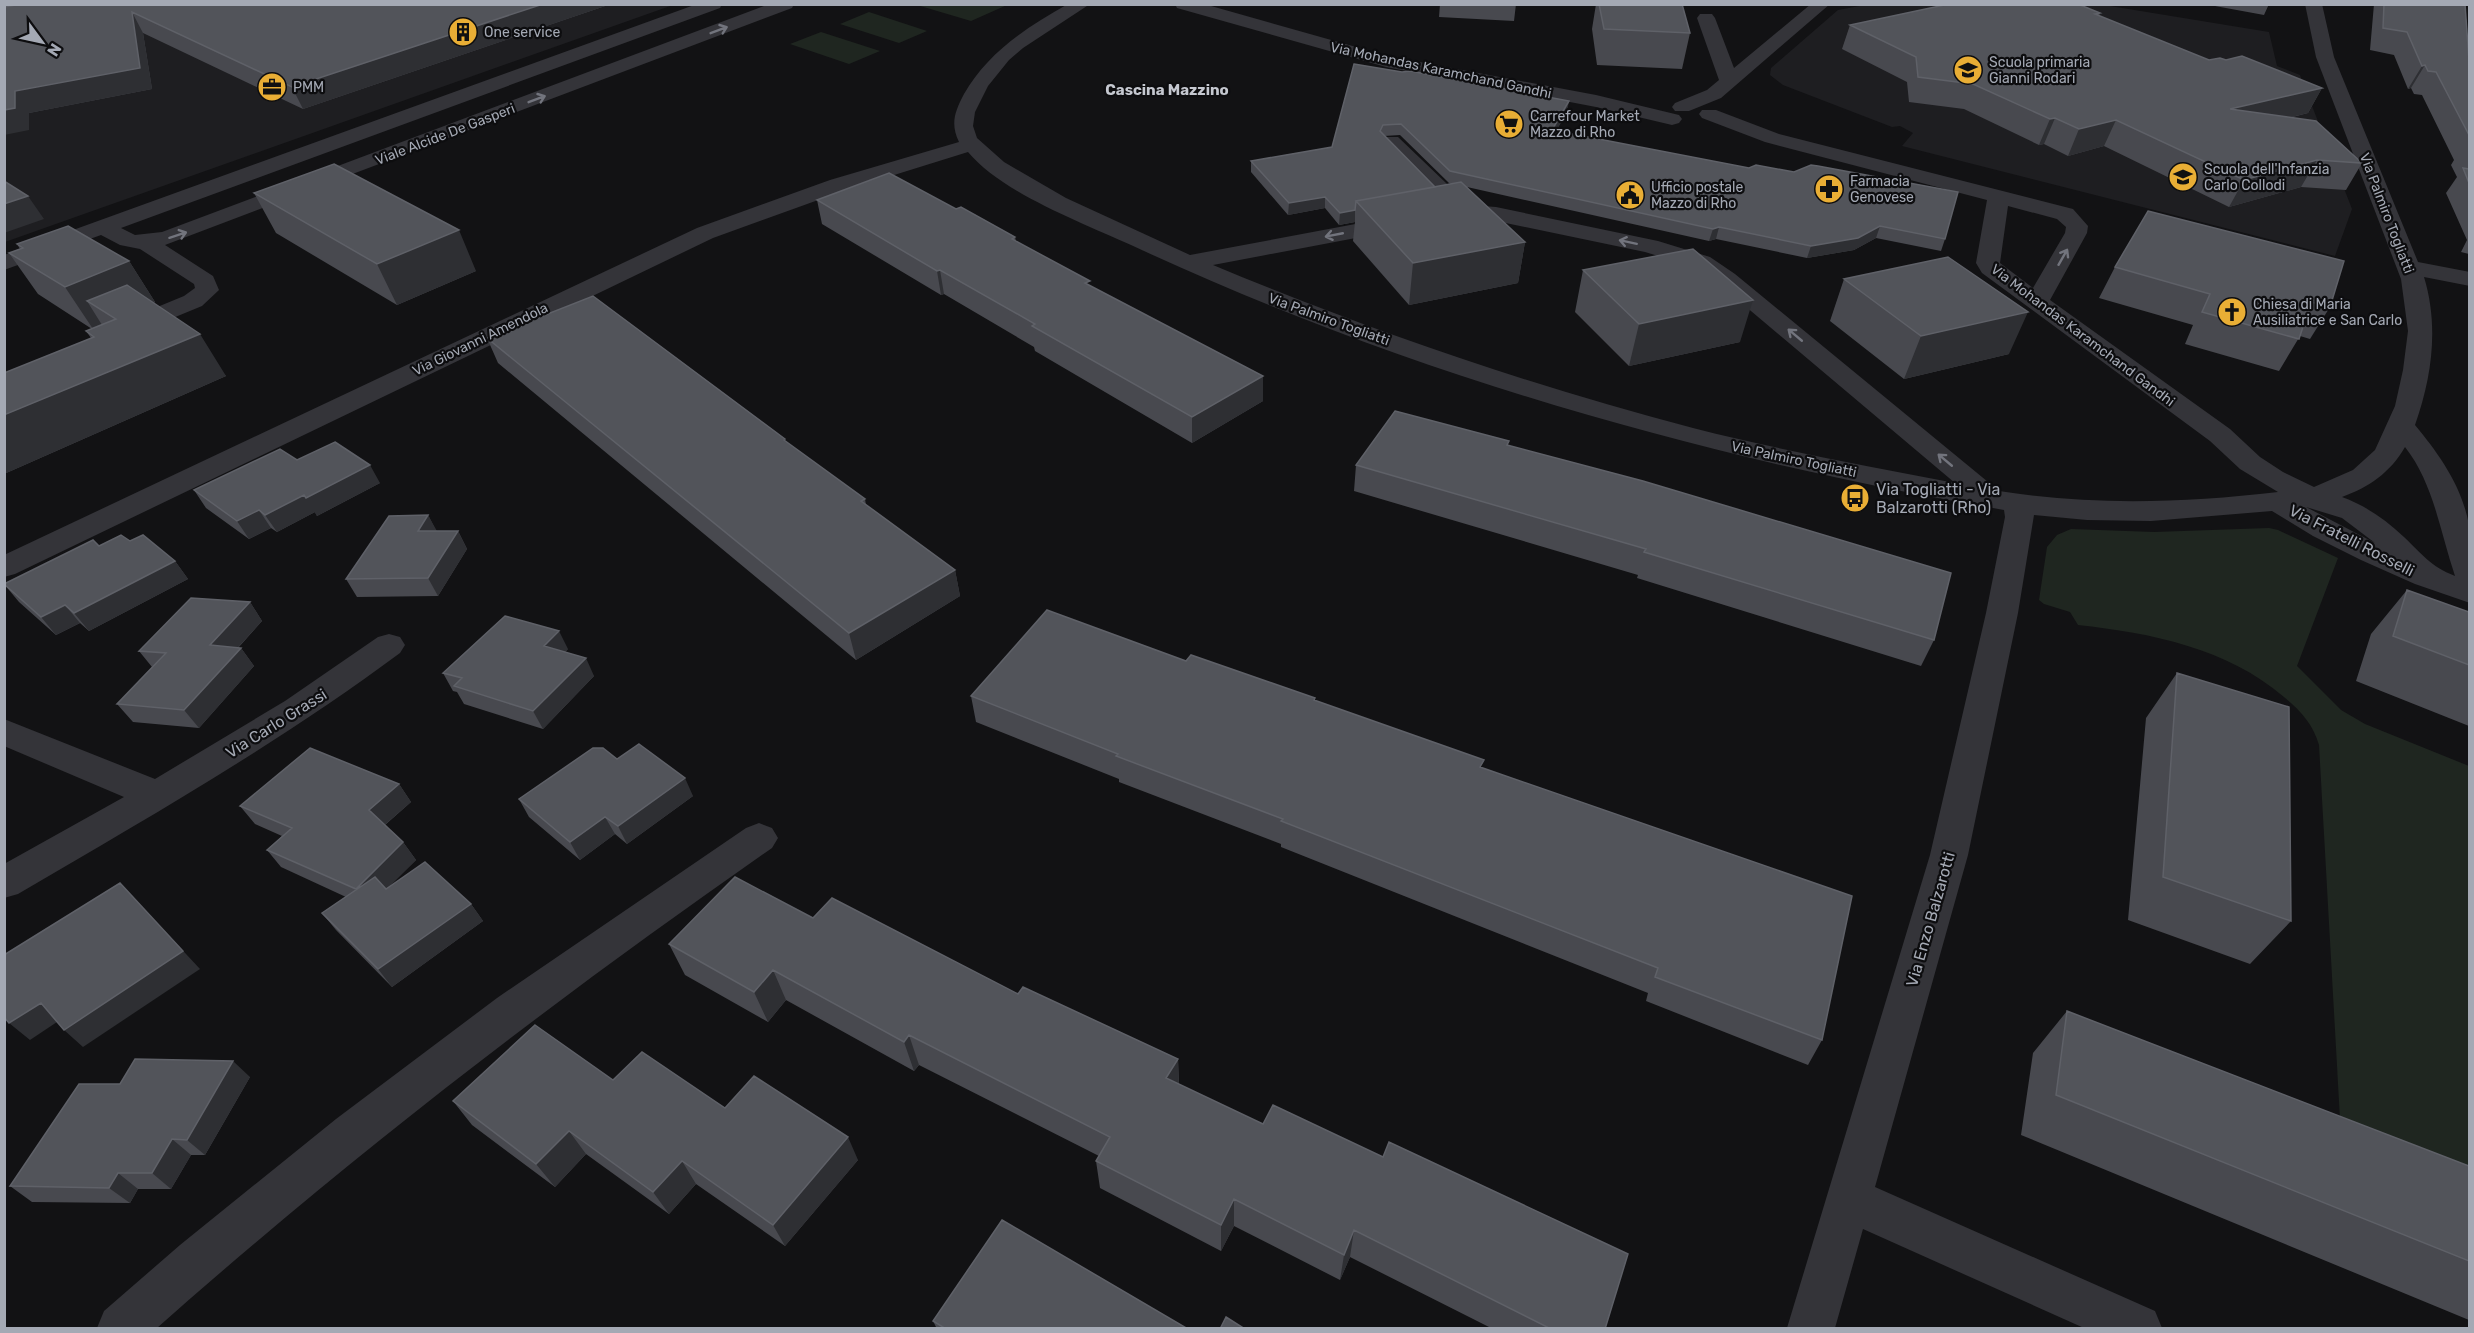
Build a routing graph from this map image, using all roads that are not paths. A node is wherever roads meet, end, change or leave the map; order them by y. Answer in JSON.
{"nodes":[{"id":1,"x":714,"y":4,"type":"edge"},
{"id":2,"x":786,"y":4,"type":"edge"},
{"id":3,"x":1082,"y":4,"type":"edge"},
{"id":4,"x":1183,"y":4,"type":"edge"},
{"id":5,"x":1822,"y":4,"type":"edge"},
{"id":6,"x":2313,"y":4,"type":"edge"},
{"id":7,"x":1706,"y":18,"type":"dead end"},
{"id":8,"x":1729,"y":81,"type":"junction"},
{"id":9,"x":1706,"y":111,"type":"junction"},
{"id":10,"x":1391,"y":141,"type":"edge"},
{"id":11,"x":970,"y":145,"type":"junction"},
{"id":12,"x":1999,"y":196,"type":"junction"},
{"id":13,"x":1463,"y":211,"type":"junction"},
{"id":14,"x":104,"y":227,"type":"junction"},
{"id":15,"x":145,"y":242,"type":"junction"},
{"id":16,"x":4,"y":263,"type":"edge"},
{"id":17,"x":1187,"y":263,"type":"junction"},
{"id":18,"x":2409,"y":267,"type":"junction"},
{"id":19,"x":2469,"y":279,"type":"edge"},
{"id":20,"x":2037,"y":302,"type":"junction"},
{"id":21,"x":99,"y":339,"type":"edge"},
{"id":22,"x":2402,"y":426,"type":"junction"},
{"id":23,"x":2220,"y":435,"type":"junction"},
{"id":24,"x":2241,"y":458,"type":"junction"},
{"id":25,"x":2364,"y":476,"type":"junction"},
{"id":26,"x":2312,"y":497,"type":"junction"},
{"id":27,"x":2004,"y":500,"type":"junction"},
{"id":28,"x":2278,"y":502,"type":"junction"},
{"id":29,"x":2241,"y":506,"type":"junction"},
{"id":30,"x":2383,"y":532,"type":"junction"},
{"id":31,"x":4,"y":567,"type":"edge"},
{"id":32,"x":2469,"y":575,"type":"edge"},
{"id":33,"x":2426,"y":576,"type":"junction"},
{"id":34,"x":2469,"y":593,"type":"edge"},
{"id":35,"x":389,"y":645,"type":"dead end"},
{"id":36,"x":4,"y":732,"type":"edge"},
{"id":37,"x":157,"y":795,"type":"junction"},
{"id":38,"x":759,"y":838,"type":"dead end"},
{"id":39,"x":4,"y":883,"type":"edge"},
{"id":40,"x":1849,"y":1199,"type":"junction"},
{"id":41,"x":121,"y":1329,"type":"edge"},
{"id":42,"x":1811,"y":1329,"type":"edge"},
{"id":43,"x":2138,"y":1329,"type":"edge"}],
"edges":[{"from":1,"to":14,"type":"street","name":"Viale Alcide De Gasperi"},
{"from":15,"to":2,"type":"street","name":"Viale Alcide De Gasperi","one_way":true},
{"from":3,"to":11,"type":"street"},
{"from":4,"to":9,"type":"street","name":"Via Mohandas Karamchand Gandhi"},
{"from":5,"to":8,"type":"street"},
{"from":6,"to":18,"type":"street","name":"Via Palmiro Togliatti"},
{"from":7,"to":8,"type":"street"},
{"from":8,"to":9,"type":"street"},
{"from":9,"to":12,"type":"street"},
{"from":10,"to":13,"type":"street"},
{"from":11,"to":17,"type":"street","name":"Via Palmiro Togliatti"},
{"from":11,"to":31,"type":"street","name":"Via Giovanni Amendola"},
{"from":12,"to":20,"type":"street","name":"Via Mohandas Karamchand Gandhi"},
{"from":20,"to":12,"type":"street","one_way":true},
{"from":13,"to":17,"type":"street","one_way":true},
{"from":27,"to":13,"type":"street","one_way":true},
{"from":14,"to":15,"type":"street","name":"Viale Alcide De Gasperi"},
{"from":14,"to":16,"type":"street","name":"Viale Alcide De Gasperi"},
{"from":15,"to":21,"type":"street"},
{"from":17,"to":27,"type":"street","name":"Via Palmiro Togliatti"},
{"from":18,"to":19,"type":"street"},
{"from":18,"to":22,"type":"street","name":"Via Palmiro Togliatti"},
{"from":20,"to":23,"type":"street","name":"Via Mohandas Karamchand Gandhi"},
{"from":22,"to":25,"type":"street","name":"Via Palmiro Togliatti"},
{"from":22,"to":32,"type":"street"},
{"from":23,"to":24,"type":"street","name":"Via Mohandas Karamchand Gandhi"},
{"from":23,"to":26,"type":"street","name":"Via Mohandas Karamchand Gandhi"},
{"from":24,"to":26,"type":"street","name":"Via Mohandas Karamchand Gandhi"},
{"from":24,"to":29,"type":"street"},
{"from":25,"to":26,"type":"street","name":"Via Palmiro Togliatti"},
{"from":25,"to":30,"type":"street","name":"Via Fratelli Rosselli"},
{"from":26,"to":28,"type":"street","name":"Via Palmiro Togliatti"},
{"from":26,"to":30,"type":"street","name":"Via Fratelli Rosselli"},
{"from":27,"to":29,"type":"street","name":"Via Palmiro Togliatti"},
{"from":27,"to":40,"type":"street","name":"Via Enzo Balzarotti"},
{"from":28,"to":29,"type":"street","name":"Via Palmiro Togliatti"},
{"from":28,"to":33,"type":"street","name":"Via Fratelli Rosselli"},
{"from":30,"to":33,"type":"street","name":"Via Fratelli Rosselli"},
{"from":33,"to":34,"type":"street","name":"Via Fratelli Rosselli"},
{"from":35,"to":37,"type":"street","name":"Via Carlo Grassi"},
{"from":36,"to":37,"type":"street"},
{"from":37,"to":39,"type":"street","name":"Via Carlo Grassi"},
{"from":38,"to":41,"type":"street"},
{"from":40,"to":42,"type":"street","name":"Via Enzo Balzarotti"},
{"from":40,"to":43,"type":"street"}]}
